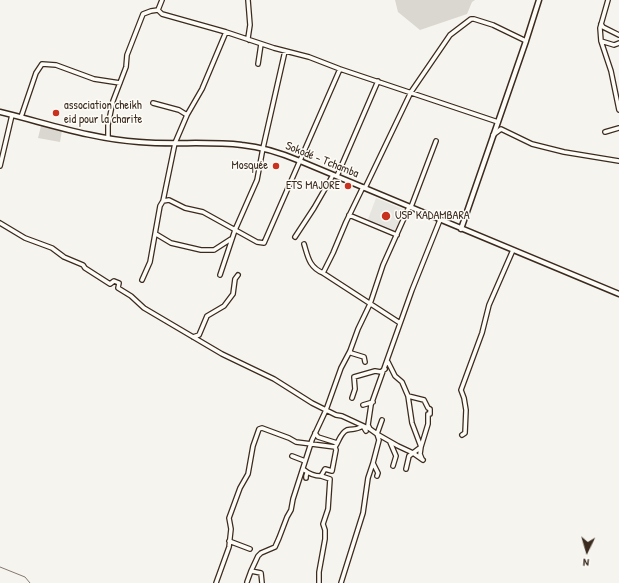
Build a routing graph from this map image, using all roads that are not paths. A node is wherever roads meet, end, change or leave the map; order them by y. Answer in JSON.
{"nodes":[{"id":1,"x":162,"y":0,"type":"edge"},
{"id":2,"x":248,"y":0,"type":"edge"},
{"id":3,"x":539,"y":0,"type":"edge"},
{"id":4,"x":608,"y":0,"type":"edge"},
{"id":5,"x":158,"y":10,"type":"junction"},
{"id":6,"x":601,"y":24,"type":"junction"},
{"id":7,"x":226,"y":32,"type":"junction"},
{"id":8,"x":619,"y":35,"type":"edge"},
{"id":9,"x":250,"y":40,"type":"junction"},
{"id":10,"x":526,"y":41,"type":"junction"},
{"id":11,"x":601,"y":41,"type":"junction"},
{"id":12,"x":619,"y":43,"type":"edge"},
{"id":13,"x":261,"y":44,"type":"junction"},
{"id":14,"x":285,"y":51,"type":"junction"},
{"id":15,"x":258,"y":64,"type":"dead end"},
{"id":16,"x":340,"y":69,"type":"junction"},
{"id":17,"x":378,"y":81,"type":"junction"},
{"id":18,"x":120,"y":83,"type":"junction"},
{"id":19,"x":411,"y":92,"type":"junction"},
{"id":20,"x":153,"y":102,"type":"dead end"},
{"id":21,"x":619,"y":110,"type":"edge"},
{"id":22,"x":0,"y":112,"type":"edge"},
{"id":23,"x":12,"y":115,"type":"junction"},
{"id":24,"x":187,"y":115,"type":"junction"},
{"id":25,"x":21,"y":117,"type":"junction"},
{"id":26,"x":498,"y":122,"type":"junction"},
{"id":27,"x":619,"y":128,"type":"edge"},
{"id":28,"x":605,"y":132,"type":"dead end"},
{"id":29,"x":493,"y":135,"type":"junction"},
{"id":30,"x":108,"y":138,"type":"junction"},
{"id":31,"x":436,"y":141,"type":"dead end"},
{"id":32,"x":175,"y":143,"type":"junction"},
{"id":33,"x":263,"y":148,"type":"junction"},
{"id":34,"x":300,"y":161,"type":"junction"},
{"id":35,"x":619,"y":161,"type":"edge"},
{"id":36,"x":0,"y":166,"type":"edge"},
{"id":37,"x":335,"y":176,"type":"junction"},
{"id":38,"x":364,"y":188,"type":"junction"},
{"id":39,"x":163,"y":201,"type":"junction"},
{"id":40,"x":410,"y":207,"type":"junction"},
{"id":41,"x":349,"y":215,"type":"junction"},
{"id":42,"x":440,"y":220,"type":"junction"},
{"id":43,"x":0,"y":223,"type":"edge"},
{"id":44,"x":461,"y":229,"type":"junction"},
{"id":45,"x":235,"y":230,"type":"junction"},
{"id":46,"x":156,"y":234,"type":"junction"},
{"id":47,"x":397,"y":235,"type":"junction"},
{"id":48,"x":295,"y":237,"type":"dead end"},
{"id":49,"x":231,"y":239,"type":"junction"},
{"id":50,"x":304,"y":244,"type":"dead end"},
{"id":51,"x":514,"y":250,"type":"junction"},
{"id":52,"x":323,"y":273,"type":"junction"},
{"id":53,"x":220,"y":275,"type":"dead end"},
{"id":54,"x":238,"y":275,"type":"dead end"},
{"id":55,"x":142,"y":280,"type":"dead end"},
{"id":56,"x":619,"y":294,"type":"edge"},
{"id":57,"x":370,"y":304,"type":"junction"},
{"id":58,"x":400,"y":323,"type":"junction"},
{"id":59,"x":193,"y":337,"type":"junction"},
{"id":60,"x":350,"y":351,"type":"junction"},
{"id":61,"x":365,"y":362,"type":"dead end"},
{"id":62,"x":388,"y":362,"type":"junction"},
{"id":63,"x":341,"y":368,"type":"junction"},
{"id":64,"x":385,"y":369,"type":"junction"},
{"id":65,"x":344,"y":373,"type":"dead end"},
{"id":66,"x":340,"y":382,"type":"dead end"},
{"id":67,"x":335,"y":384,"type":"junction"},
{"id":68,"x":408,"y":396,"type":"junction"},
{"id":69,"x":352,"y":398,"type":"dead end"},
{"id":70,"x":373,"y":402,"type":"junction"},
{"id":71,"x":363,"y":405,"type":"dead end"},
{"id":72,"x":326,"y":410,"type":"junction"},
{"id":73,"x":382,"y":420,"type":"dead end"},
{"id":74,"x":363,"y":426,"type":"junction"},
{"id":75,"x":370,"y":428,"type":"junction"},
{"id":76,"x":366,"y":431,"type":"dead end"},
{"id":77,"x":315,"y":433,"type":"junction"},
{"id":78,"x":377,"y":434,"type":"junction"},
{"id":79,"x":462,"y":435,"type":"dead end"},
{"id":80,"x":390,"y":442,"type":"junction"},
{"id":81,"x":310,"y":444,"type":"junction"},
{"id":82,"x":336,"y":445,"type":"junction"},
{"id":83,"x":421,"y":447,"type":"junction"},
{"id":84,"x":413,"y":453,"type":"junction"},
{"id":85,"x":292,"y":456,"type":"dead end"},
{"id":86,"x":305,"y":461,"type":"junction"},
{"id":87,"x":373,"y":463,"type":"junction"},
{"id":88,"x":393,"y":466,"type":"dead end"},
{"id":89,"x":303,"y":469,"type":"junction"},
{"id":90,"x":406,"y":469,"type":"dead end"},
{"id":91,"x":332,"y":471,"type":"junction"},
{"id":92,"x":307,"y":473,"type":"junction"},
{"id":93,"x":321,"y":476,"type":"junction"},
{"id":94,"x":377,"y":476,"type":"dead end"},
{"id":95,"x":306,"y":478,"type":"dead end"},
{"id":96,"x":330,"y":479,"type":"junction"},
{"id":97,"x":229,"y":541,"type":"junction"},
{"id":98,"x":250,"y":549,"type":"dead end"},
{"id":99,"x":251,"y":571,"type":"junction"},
{"id":100,"x":247,"y":582,"type":"edge"},
{"id":101,"x":216,"y":583,"type":"edge"},
{"id":102,"x":261,"y":583,"type":"edge"},
{"id":103,"x":318,"y":583,"type":"edge"},
{"id":104,"x":341,"y":583,"type":"edge"}],
"edges":[{"from":1,"to":5,"type":"street"},
{"from":2,"to":9,"type":"street"},
{"from":3,"to":10,"type":"main road"},
{"from":4,"to":6,"type":"street"},
{"from":5,"to":7,"type":"street"},
{"from":5,"to":18,"type":"street"},
{"from":6,"to":8,"type":"street"},
{"from":6,"to":11,"type":"street"},
{"from":7,"to":9,"type":"street"},
{"from":7,"to":24,"type":"street"},
{"from":9,"to":13,"type":"street"},
{"from":10,"to":19,"type":"street"},
{"from":10,"to":26,"type":"main road"},
{"from":11,"to":12,"type":"street"},
{"from":11,"to":21,"type":"street"},
{"from":13,"to":14,"type":"street"},
{"from":13,"to":15,"type":"street"},
{"from":14,"to":16,"type":"street"},
{"from":14,"to":33,"type":"street"},
{"from":16,"to":17,"type":"street"},
{"from":16,"to":34,"type":"street"},
{"from":17,"to":19,"type":"street"},
{"from":17,"to":37,"type":"street"},
{"from":18,"to":25,"type":"street"},
{"from":18,"to":30,"type":"street"},
{"from":19,"to":26,"type":"street"},
{"from":19,"to":38,"type":"street"},
{"from":20,"to":24,"type":"street"},
{"from":22,"to":23,"type":"main road","name":"Sokodé - Tchamba"},
{"from":23,"to":25,"type":"main road","name":"Sokodé - Tchamba"},
{"from":23,"to":36,"type":"street"},
{"from":24,"to":32,"type":"street"},
{"from":25,"to":30,"type":"main road","name":"Sokodé - Tchamba"},
{"from":26,"to":29,"type":"main road"},
{"from":27,"to":28,"type":"street"},
{"from":29,"to":35,"type":"street"},
{"from":29,"to":44,"type":"main road"},
{"from":30,"to":32,"type":"main road","name":"Sokodé - Tchamba"},
{"from":31,"to":40,"type":"street"},
{"from":32,"to":33,"type":"main road","name":"Sokodé - Tchamba"},
{"from":32,"to":39,"type":"street"},
{"from":33,"to":34,"type":"main road","name":"Sokodé - Tchamba"},
{"from":33,"to":45,"type":"street"},
{"from":34,"to":37,"type":"main road","name":"Sokodé - Tchamba"},
{"from":34,"to":45,"type":"street"},
{"from":37,"to":38,"type":"main road","name":"Sokodé - Tchamba"},
{"from":37,"to":48,"type":"street"},
{"from":38,"to":40,"type":"main road","name":"Sokodé - Tchamba"},
{"from":38,"to":41,"type":"street"},
{"from":39,"to":45,"type":"street"},
{"from":39,"to":46,"type":"street"},
{"from":40,"to":42,"type":"main road","name":"Sokodé - Tchamba"},
{"from":40,"to":47,"type":"street"},
{"from":41,"to":47,"type":"street"},
{"from":41,"to":52,"type":"street"},
{"from":42,"to":44,"type":"main road","name":"Sokodé - Tchamba"},
{"from":42,"to":58,"type":"street"},
{"from":43,"to":59,"type":"street"},
{"from":44,"to":51,"type":"main road","name":"Sokodé - Tchamba"},
{"from":45,"to":49,"type":"street"},
{"from":46,"to":49,"type":"street"},
{"from":46,"to":55,"type":"street"},
{"from":47,"to":57,"type":"street"},
{"from":49,"to":53,"type":"street"},
{"from":50,"to":52,"type":"street"},
{"from":51,"to":56,"type":"main road","name":"Sokodé - Tchamba"},
{"from":51,"to":79,"type":"street"},
{"from":52,"to":57,"type":"street"},
{"from":54,"to":59,"type":"street"},
{"from":57,"to":58,"type":"street"},
{"from":57,"to":60,"type":"street"},
{"from":58,"to":62,"type":"street"},
{"from":59,"to":72,"type":"street"},
{"from":60,"to":61,"type":"street"},
{"from":60,"to":63,"type":"street"},
{"from":62,"to":64,"type":"street"},
{"from":62,"to":68,"type":"street"},
{"from":63,"to":65,"type":"street"},
{"from":63,"to":67,"type":"street"},
{"from":64,"to":69,"type":"street"},
{"from":64,"to":70,"type":"street"},
{"from":66,"to":67,"type":"street"},
{"from":67,"to":72,"type":"street"},
{"from":68,"to":83,"type":"street"},
{"from":68,"to":83,"type":"street"},
{"from":70,"to":71,"type":"street"},
{"from":70,"to":75,"type":"street"},
{"from":72,"to":74,"type":"street"},
{"from":72,"to":77,"type":"street"},
{"from":73,"to":78,"type":"street"},
{"from":74,"to":75,"type":"street"},
{"from":74,"to":76,"type":"street"},
{"from":74,"to":82,"type":"street"},
{"from":75,"to":78,"type":"street"},
{"from":77,"to":81,"type":"street"},
{"from":77,"to":82,"type":"street"},
{"from":78,"to":80,"type":"street"},
{"from":78,"to":87,"type":"street"},
{"from":80,"to":84,"type":"street"},
{"from":80,"to":88,"type":"street"},
{"from":81,"to":82,"type":"street"},
{"from":81,"to":86,"type":"street"},
{"from":81,"to":97,"type":"street"},
{"from":82,"to":91,"type":"street"},
{"from":83,"to":84,"type":"street"},
{"from":83,"to":84,"type":"street"},
{"from":84,"to":90,"type":"street"},
{"from":85,"to":86,"type":"street"},
{"from":86,"to":89,"type":"street"},
{"from":87,"to":94,"type":"street"},
{"from":87,"to":104,"type":"street"},
{"from":89,"to":92,"type":"street"},
{"from":89,"to":99,"type":"street"},
{"from":91,"to":93,"type":"street"},
{"from":91,"to":96,"type":"street"},
{"from":92,"to":93,"type":"street"},
{"from":92,"to":95,"type":"street"},
{"from":93,"to":96,"type":"street"},
{"from":96,"to":103,"type":"street"},
{"from":97,"to":98,"type":"street"},
{"from":97,"to":101,"type":"street"},
{"from":99,"to":100,"type":"street"},
{"from":99,"to":102,"type":"street"}]}
